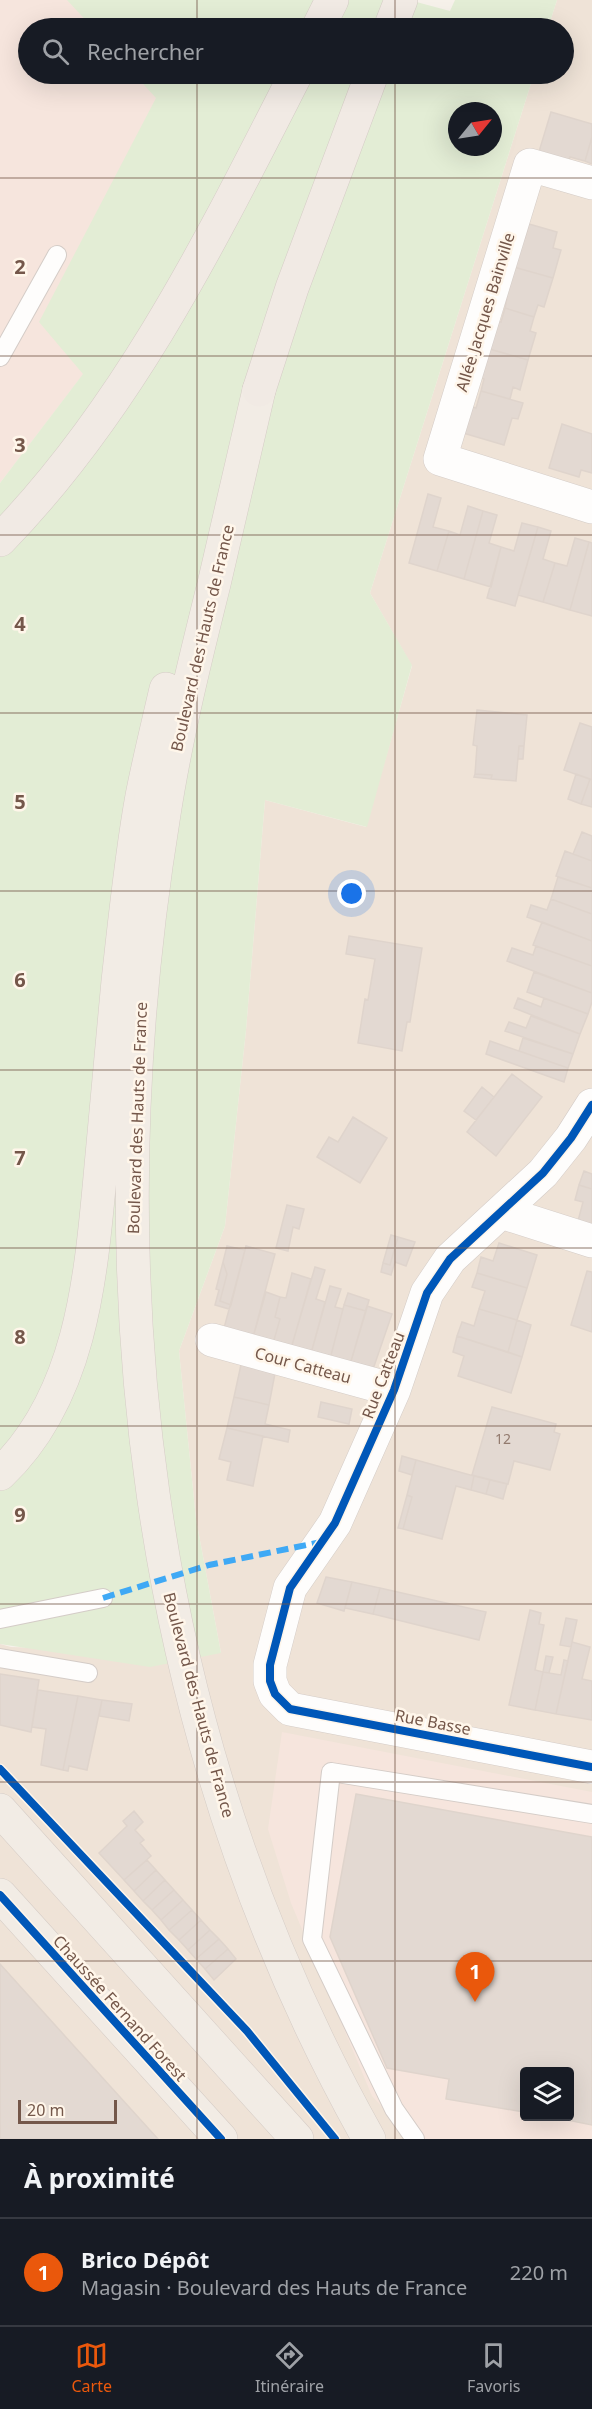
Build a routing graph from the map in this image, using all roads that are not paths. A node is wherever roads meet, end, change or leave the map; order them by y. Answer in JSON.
{"nodes":[{"id":1,"x":332,"y":0,"type":"edge"},
{"id":2,"x":401,"y":0,"type":"edge"},
{"id":3,"x":323,"y":18,"type":"edge"},
{"id":4,"x":394,"y":18,"type":"edge"},
{"id":5,"x":291,"y":84,"type":"edge"},
{"id":6,"x":368,"y":84,"type":"edge"},
{"id":7,"x":592,"y":183,"type":"edge"},
{"id":8,"x":57,"y":255,"type":"dead end"},
{"id":9,"x":3,"y":345,"type":"edge"},
{"id":10,"x":259,"y":390,"type":"junction"},
{"id":11,"x":592,"y":507,"type":"edge"},
{"id":12,"x":0,"y":540,"type":"edge"},
{"id":13,"x":592,"y":1105,"type":"edge"},
{"id":14,"x":501,"y":1212,"type":"junction"},
{"id":15,"x":592,"y":1241,"type":"edge"},
{"id":16,"x":212,"y":1340,"type":"dead end"},
{"id":17,"x":394,"y":1390,"type":"junction"},
{"id":18,"x":0,"y":1474,"type":"edge"},
{"id":19,"x":104,"y":1598,"type":"dead end"},
{"id":20,"x":0,"y":1619,"type":"edge"},
{"id":21,"x":0,"y":1658,"type":"edge"},
{"id":22,"x":88,"y":1673,"type":"dead end"},
{"id":23,"x":275,"y":1694,"type":"joint"},
{"id":24,"x":592,"y":1767,"type":"edge"},
{"id":25,"x":0,"y":1810,"type":"edge"},
{"id":26,"x":592,"y":1814,"type":"edge"},
{"id":27,"x":0,"y":1895,"type":"edge"},
{"id":28,"x":221,"y":2139,"type":"edge"},
{"id":29,"x":297,"y":2139,"type":"edge"},
{"id":30,"x":369,"y":2139,"type":"edge"},
{"id":31,"x":415,"y":2139,"type":"edge"}],
"edges":[{"from":1,"to":3,"type":"highway"},
{"from":2,"to":4,"type":"highway"},
{"from":5,"to":12,"type":"highway"},
{"from":6,"to":10,"type":"highway","name":"Boulevard des Hauts de France"},
{"from":7,"to":11,"type":"street","name":"Allée Jacques Bainville"},
{"from":8,"to":9,"type":"lane"},
{"from":10,"to":18,"type":"main road","name":"Boulevard des Hauts de France"},
{"from":10,"to":30,"type":"main road","name":"Boulevard des Hauts de France"},
{"from":13,"to":14,"type":"street","name":"Rue Catteau"},
{"from":14,"to":15,"type":"street"},
{"from":14,"to":17,"type":"street","name":"Rue Catteau"},
{"from":16,"to":17,"type":"street","name":"Cour Catteau"},
{"from":17,"to":23,"type":"street","name":"Rue Catteau"},
{"from":19,"to":20,"type":"lane"},
{"from":21,"to":22,"type":"lane"},
{"from":23,"to":24,"type":"street","name":"Rue Basse"},
{"from":25,"to":29,"type":"main road"},
{"from":26,"to":31,"type":"lane"},
{"from":27,"to":28,"type":"main road","name":"Chaussée Fernand Forest"}]}
